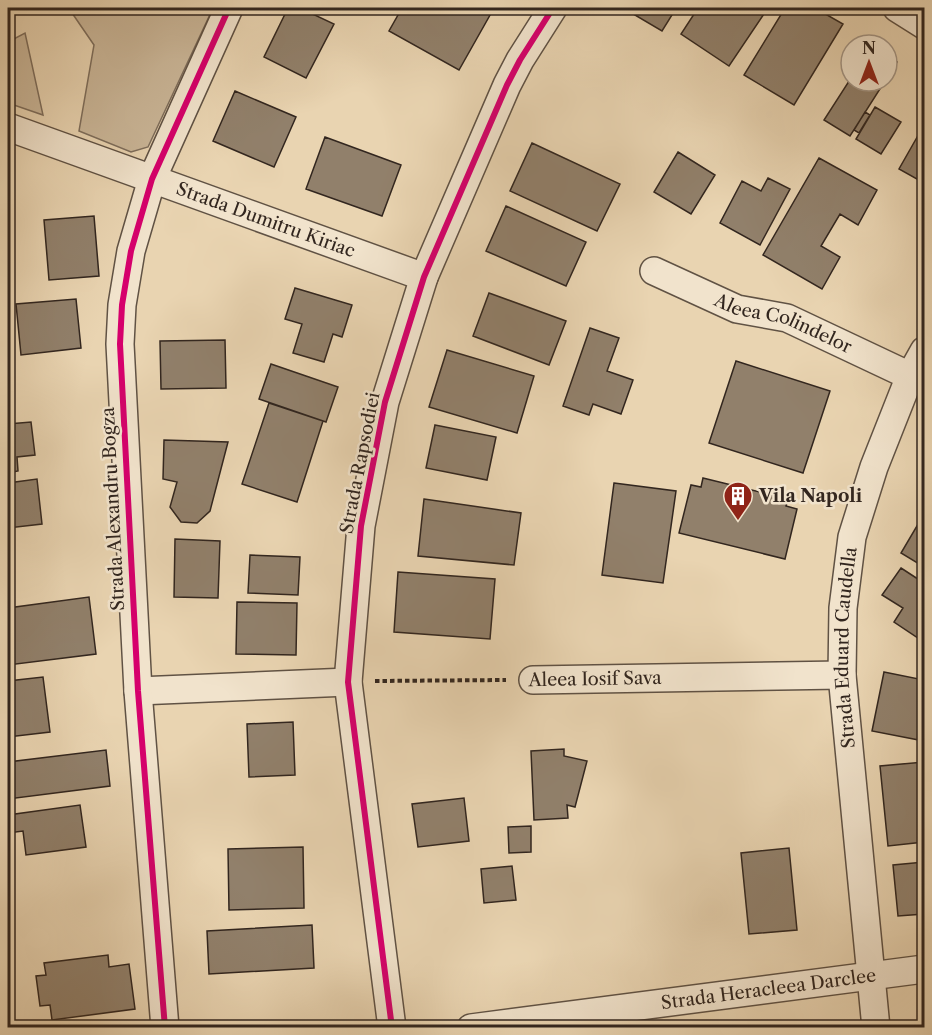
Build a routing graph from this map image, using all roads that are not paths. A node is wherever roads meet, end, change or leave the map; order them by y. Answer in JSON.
{"nodes":[{"id":1,"x":229,"y":8,"type":"edge"},
{"id":2,"x":553,"y":8,"type":"edge"},
{"id":3,"x":897,"y":8,"type":"edge"},
{"id":4,"x":924,"y":25,"type":"edge"},
{"id":5,"x":8,"y":127,"type":"edge"},
{"id":6,"x":152,"y":179,"type":"junction"},
{"id":7,"x":654,"y":271,"type":"dead end"},
{"id":8,"x":424,"y":277,"type":"junction"},
{"id":9,"x":924,"y":351,"type":"edge"},
{"id":10,"x":910,"y":376,"type":"junction"},
{"id":11,"x":842,"y":675,"type":"junction"},
{"id":12,"x":532,"y":680,"type":"road end"},
{"id":13,"x":348,"y":682,"type":"junction"},
{"id":14,"x":138,"y":691,"type":"junction"},
{"id":15,"x":924,"y":969,"type":"edge"},
{"id":16,"x":871,"y":976,"type":"junction"},
{"id":17,"x":165,"y":1028,"type":"edge"},
{"id":18,"x":392,"y":1028,"type":"edge"},
{"id":19,"x":471,"y":1028,"type":"edge"},
{"id":20,"x":876,"y":1028,"type":"edge"}],
"edges":[{"from":1,"to":6,"type":"street","name":"Strada Alexandru Bogza"},
{"from":2,"to":8,"type":"street","name":"Strada Rapsodiei"},
{"from":3,"to":4,"type":"street"},
{"from":5,"to":6,"type":"street","name":"Strada Dumitru Kiriac"},
{"from":6,"to":8,"type":"street","name":"Strada Dumitru Kiriac"},
{"from":6,"to":14,"type":"street","name":"Strada Alexandru Bogza"},
{"from":7,"to":10,"type":"street","name":"Aleea Colindelor"},
{"from":8,"to":13,"type":"street","name":"Strada Rapsodiei"},
{"from":9,"to":10,"type":"street","name":"Strada Eduard Caudella"},
{"from":10,"to":11,"type":"street","name":"Strada Eduard Caudella"},
{"from":11,"to":12,"type":"street","name":"Aleea Iosif Sava"},
{"from":11,"to":16,"type":"street","name":"Strada Eduard Caudella"},
{"from":13,"to":14,"type":"street"},
{"from":13,"to":18,"type":"street","name":"Strada Rapsodiei"},
{"from":14,"to":17,"type":"street","name":"Strada Alexandru Bogza"},
{"from":15,"to":16,"type":"street","name":"Strada Heracleea Darclee"},
{"from":16,"to":19,"type":"street","name":"Strada Heracleea Darclee"},
{"from":16,"to":20,"type":"street","name":"Strada Eduard Caudella"}]}
